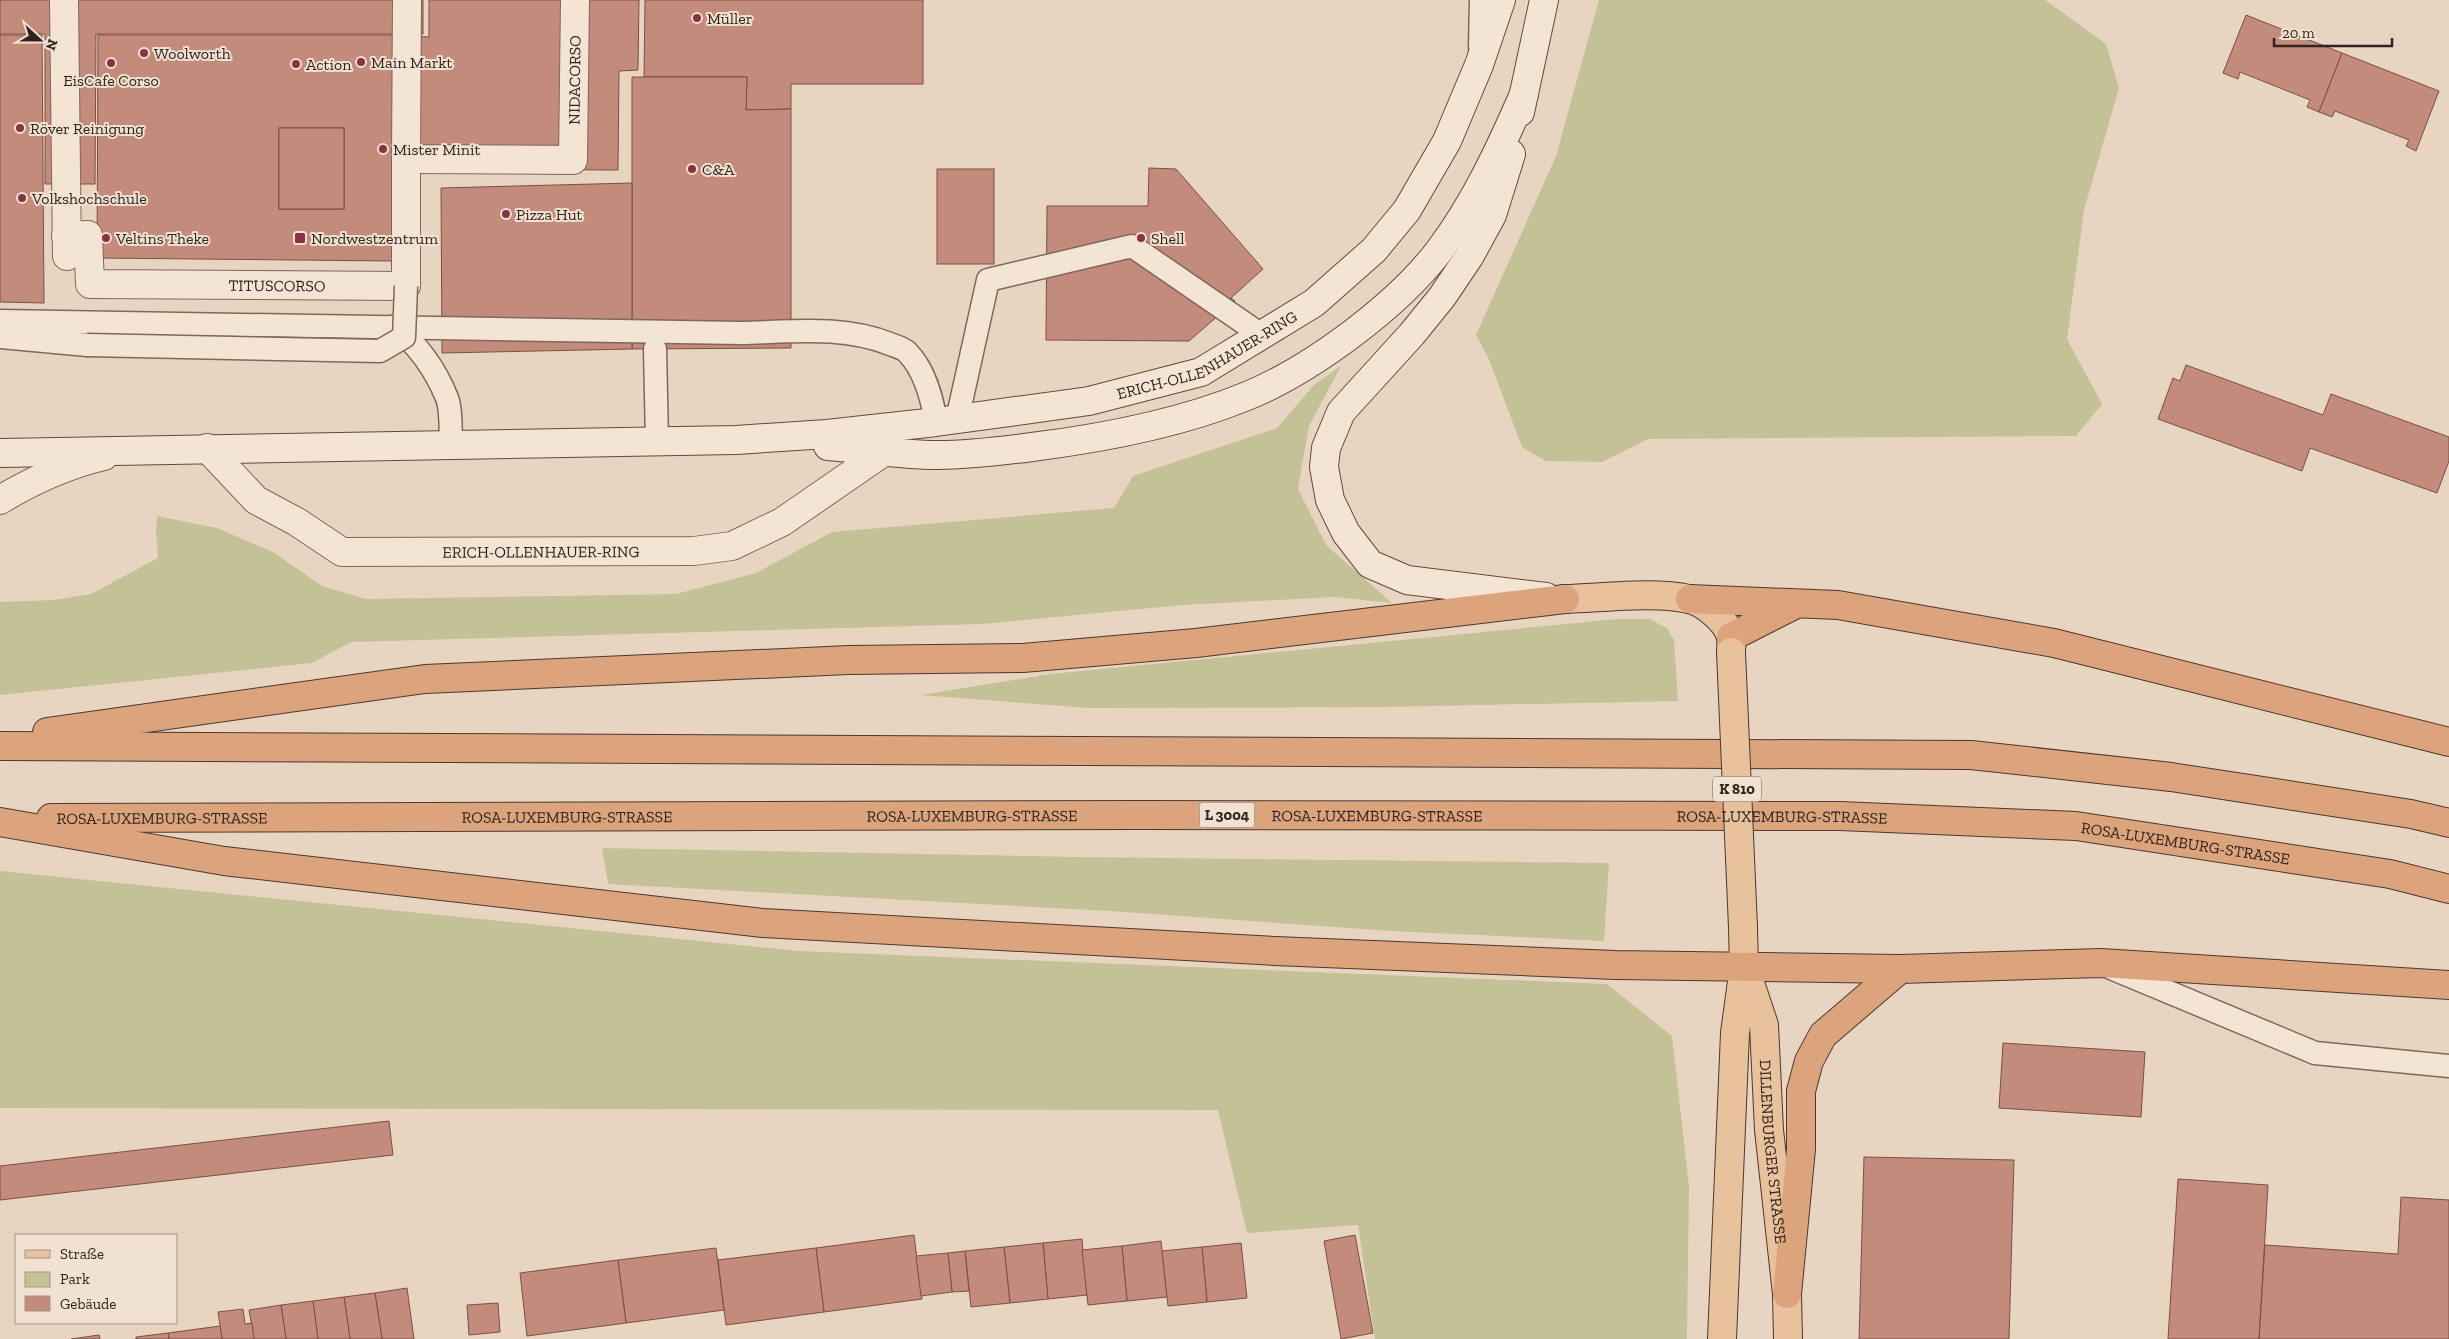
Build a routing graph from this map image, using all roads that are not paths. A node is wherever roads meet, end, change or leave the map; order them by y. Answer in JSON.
{"nodes":[{"id":1,"x":64,"y":0,"type":"edge"},
{"id":2,"x":407,"y":0,"type":"edge"},
{"id":3,"x":575,"y":0,"type":"edge"},
{"id":4,"x":1481,"y":0,"type":"edge"},
{"id":5,"x":1500,"y":0,"type":"edge"},
{"id":6,"x":1544,"y":0,"type":"edge"},
{"id":7,"x":1479,"y":65,"type":"junction"},
{"id":8,"x":1524,"y":94,"type":"junction"},
{"id":9,"x":406,"y":159,"type":"junction"},
{"id":10,"x":406,"y":286,"type":"junction"},
{"id":11,"x":0,"y":321,"type":"edge"},
{"id":12,"x":0,"y":329,"type":"edge"},
{"id":13,"x":1262,"y":336,"type":"junction"},
{"id":14,"x":0,"y":337,"type":"edge"},
{"id":15,"x":655,"y":349,"type":"dead end"},
{"id":16,"x":946,"y":421,"type":"junction"},
{"id":17,"x":736,"y":440,"type":"junction"},
{"id":18,"x":657,"y":441,"type":"junction"},
{"id":19,"x":451,"y":444,"type":"junction"},
{"id":20,"x":207,"y":448,"type":"junction"},
{"id":21,"x":885,"y":450,"type":"junction"},
{"id":22,"x":120,"y":451,"type":"junction"},
{"id":23,"x":0,"y":453,"type":"edge"},
{"id":24,"x":0,"y":500,"type":"edge"},
{"id":25,"x":1565,"y":599,"type":"junction"},
{"id":26,"x":1690,"y":599,"type":"junction"},
{"id":27,"x":1799,"y":602,"type":"junction"},
{"id":28,"x":1731,"y":644,"type":"junction"},
{"id":29,"x":0,"y":739,"type":"edge"},
{"id":30,"x":2449,"y":742,"type":"edge"},
{"id":31,"x":0,"y":746,"type":"edge"},
{"id":32,"x":0,"y":818,"type":"edge"},
{"id":33,"x":0,"y":822,"type":"edge"},
{"id":34,"x":2449,"y":823,"type":"edge"},
{"id":35,"x":2449,"y":889,"type":"edge"},
{"id":36,"x":2101,"y":963,"type":"junction"},
{"id":37,"x":1744,"y":967,"type":"junction"},
{"id":38,"x":1900,"y":969,"type":"junction"},
{"id":39,"x":2449,"y":985,"type":"edge"},
{"id":40,"x":2449,"y":1066,"type":"edge"},
{"id":41,"x":1787,"y":1294,"type":"junction"},
{"id":42,"x":1722,"y":1339,"type":"edge"},
{"id":43,"x":1788,"y":1339,"type":"edge"}],
"edges":[{"from":1,"to":10,"type":"main road","name":"TITUSCORSO"},
{"from":2,"to":9,"type":"main road"},
{"from":3,"to":9,"type":"main road","name":"NIDACORSO"},
{"from":4,"to":7,"type":"lane"},
{"from":5,"to":7,"type":"main road","name":"ERICH-OLLENHAUER-RING"},
{"from":6,"to":8,"type":"main road","name":"ERICH-OLLENHAUER-RING"},
{"from":7,"to":13,"type":"main road","name":"ERICH-OLLENHAUER-RING"},
{"from":8,"to":21,"type":"main road","name":"ERICH-OLLENHAUER-RING"},
{"from":8,"to":25,"type":"main road","name":"ERICH-OLLENHAUER-RING"},
{"from":9,"to":10,"type":"main road"},
{"from":10,"to":14,"type":"lane","bridge":true},
{"from":11,"to":16,"type":"lane"},
{"from":12,"to":19,"type":"lane"},
{"from":13,"to":16,"type":"main road","name":"ERICH-OLLENHAUER-RING"},
{"from":13,"to":16,"type":"lane"},
{"from":15,"to":18,"type":"lane"},
{"from":16,"to":17,"type":"main road","name":"ERICH-OLLENHAUER-RING"},
{"from":17,"to":18,"type":"main road","name":"ERICH-OLLENHAUER-RING"},
{"from":17,"to":21,"type":"main road","name":"ERICH-OLLENHAUER-RING"},
{"from":18,"to":19,"type":"main road","name":"ERICH-OLLENHAUER-RING"},
{"from":19,"to":20,"type":"main road","name":"ERICH-OLLENHAUER-RING"},
{"from":20,"to":21,"type":"main road","name":"ERICH-OLLENHAUER-RING"},
{"from":20,"to":22,"type":"main road","name":"ERICH-OLLENHAUER-RING"},
{"from":22,"to":23,"type":"main road","name":"ERICH-OLLENHAUER-RING"},
{"from":22,"to":24,"type":"main road"},
{"from":25,"to":26,"type":"main road"},
{"from":25,"to":29,"type":"highway"},
{"from":26,"to":27,"type":"highway"},
{"from":26,"to":28,"type":"main road"},
{"from":27,"to":28,"type":"highway"},
{"from":27,"to":30,"type":"highway"},
{"from":28,"to":37,"type":"main road","name":"DILLENBURGER STRASSE","number":"K 810","bridge":true},
{"from":31,"to":34,"type":"highway"},
{"from":32,"to":35,"type":"highway","name":"ROSA-LUXEMBURG-STRASSE","number":"L 3004"},
{"from":33,"to":37,"type":"highway"},
{"from":36,"to":38,"type":"highway"},
{"from":36,"to":39,"type":"highway"},
{"from":36,"to":40,"type":"lane"},
{"from":37,"to":38,"type":"highway"},
{"from":37,"to":41,"type":"main road","name":"DILLENBURGER STRASSE"},
{"from":37,"to":42,"type":"main road","name":"DILLENBURGER STRASSE"},
{"from":38,"to":41,"type":"highway"},
{"from":41,"to":43,"type":"main road","name":"DILLENBURGER STRASSE"}]}
